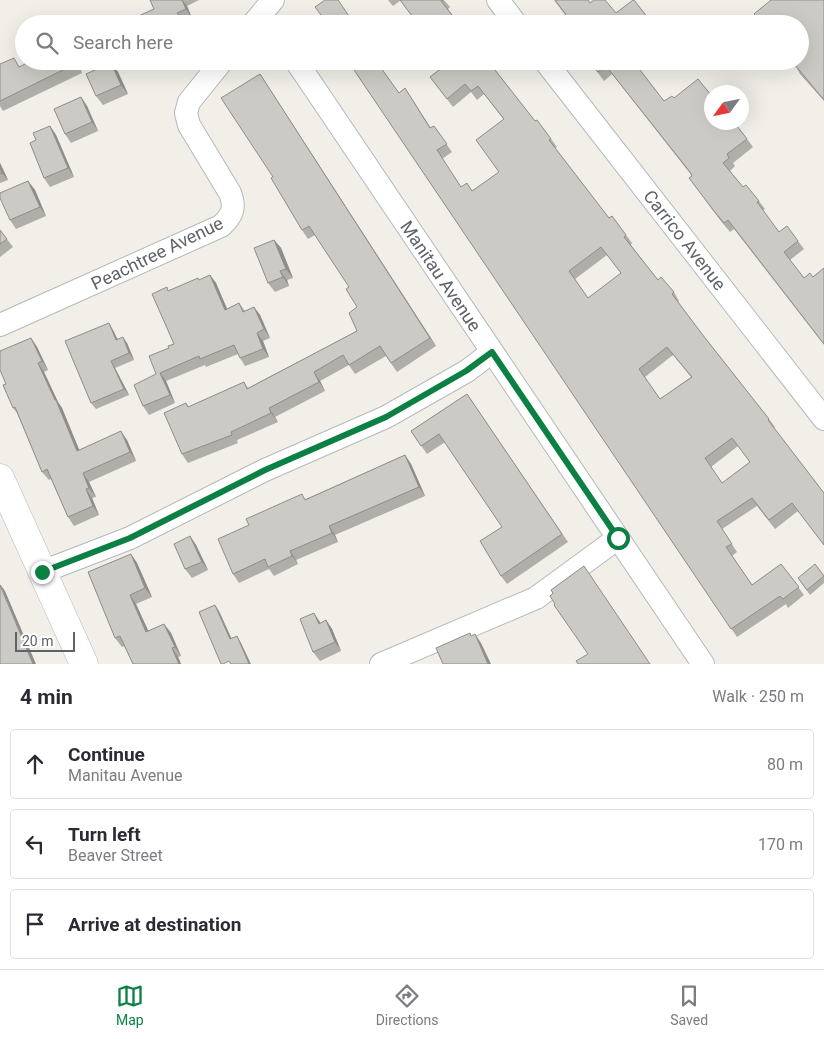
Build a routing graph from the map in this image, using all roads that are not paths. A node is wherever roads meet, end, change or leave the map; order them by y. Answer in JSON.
{"nodes":[{"id":1,"x":498,"y":0,"type":"edge"},
{"id":2,"x":509,"y":15,"type":"edge"},
{"id":3,"x":215,"y":70,"type":"edge"},
{"id":4,"x":302,"y":70,"type":"edge"},
{"id":5,"x":552,"y":70,"type":"edge"},
{"id":6,"x":0,"y":325,"type":"edge"},
{"id":7,"x":492,"y":352,"type":"junction"},
{"id":8,"x":824,"y":419,"type":"edge"},
{"id":9,"x":0,"y":478,"type":"edge"},
{"id":10,"x":618,"y":538,"type":"junction"},
{"id":11,"x":42,"y":572,"type":"junction"},
{"id":12,"x":84,"y":664,"type":"edge"},
{"id":13,"x":381,"y":664,"type":"edge"},
{"id":14,"x":703,"y":664,"type":"edge"}],
"edges":[{"from":1,"to":2,"type":"street"},
{"from":3,"to":6,"type":"street","name":"Peachtree Avenue"},
{"from":4,"to":7,"type":"street","name":"Manitau Avenue"},
{"from":5,"to":8,"type":"street","name":"Carrico Avenue"},
{"from":7,"to":10,"type":"street","name":"Manitau Avenue"},
{"from":7,"to":11,"type":"street"},
{"from":9,"to":11,"type":"street"},
{"from":10,"to":13,"type":"street"},
{"from":10,"to":14,"type":"street","name":"Manitau Avenue"},
{"from":11,"to":12,"type":"street"}]}
